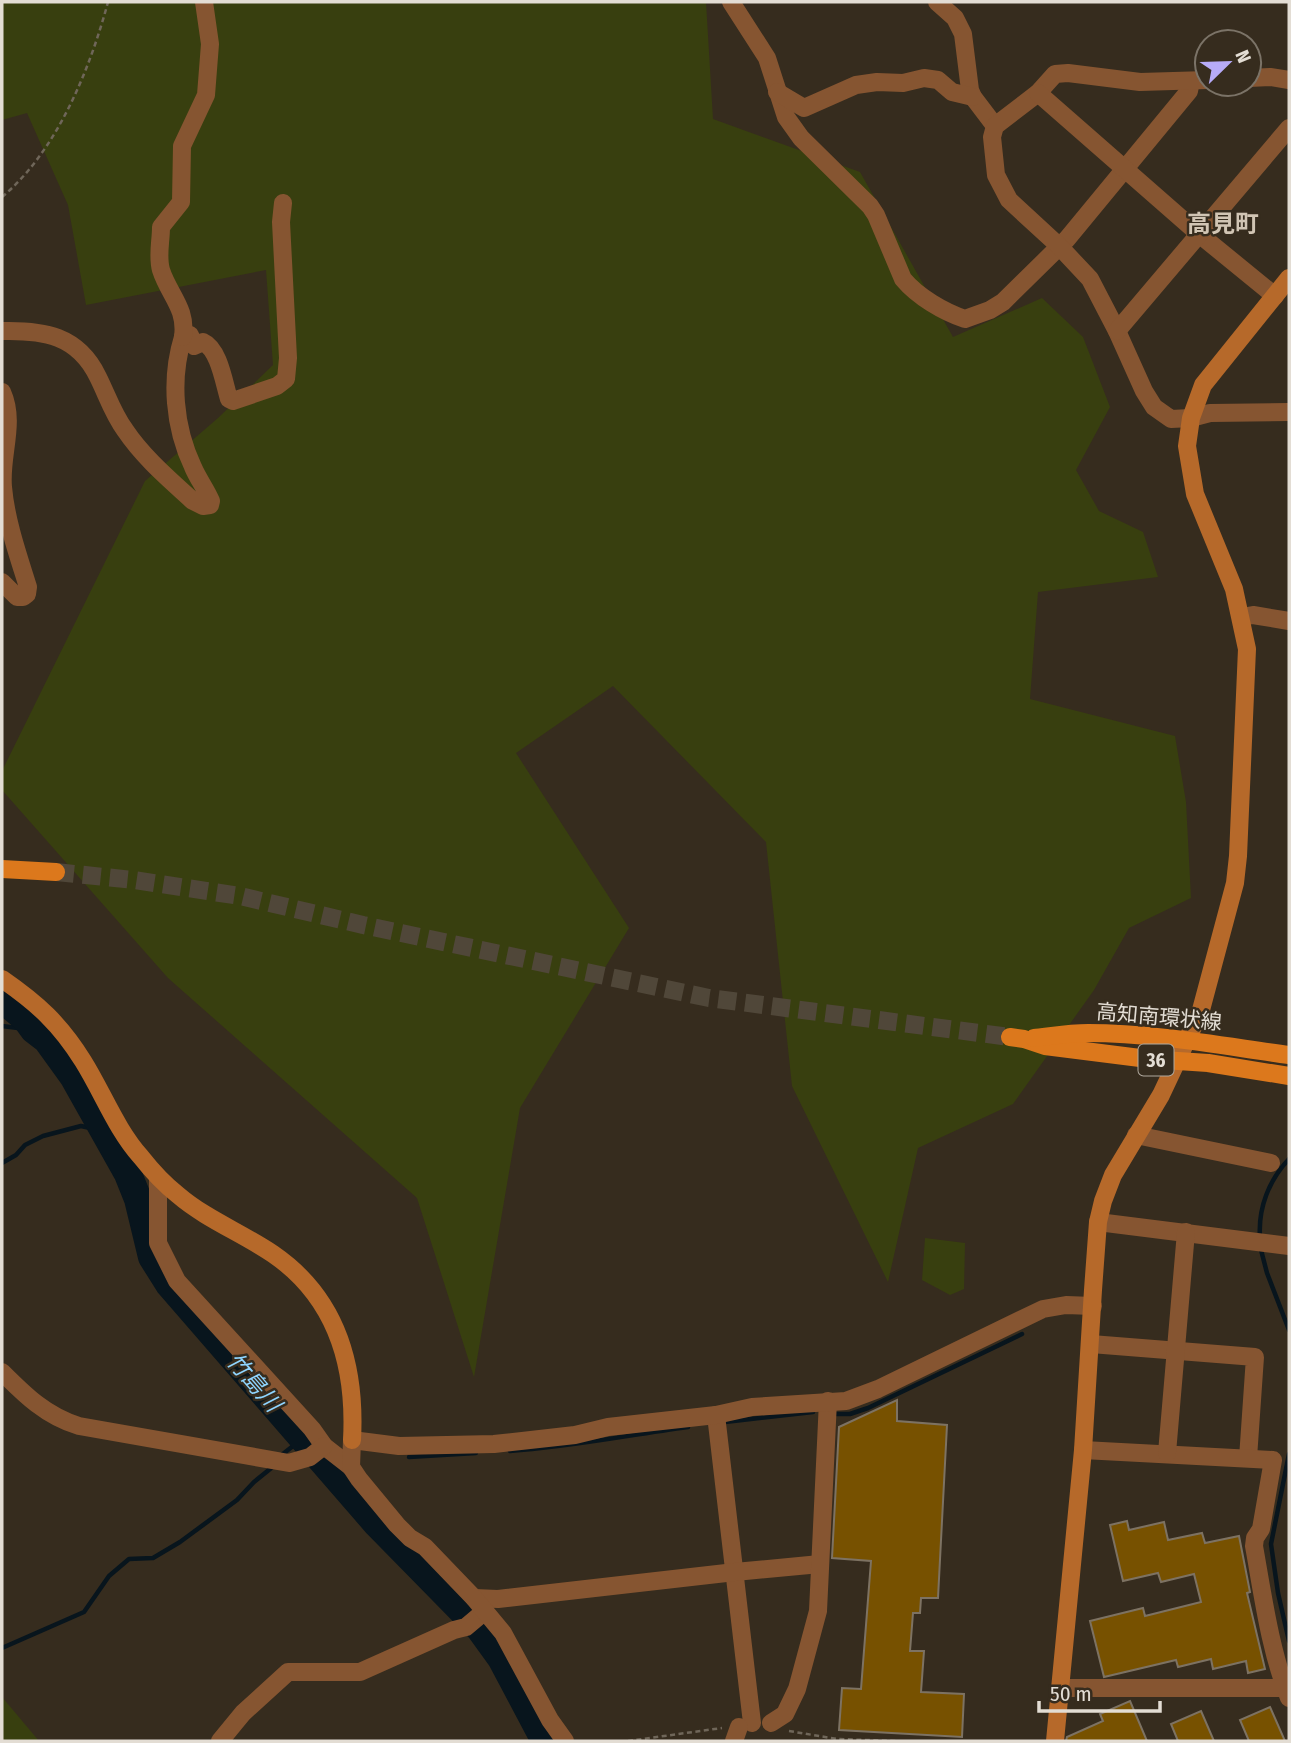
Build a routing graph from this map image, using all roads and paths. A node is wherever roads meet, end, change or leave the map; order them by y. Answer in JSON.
{"nodes":[{"id":1,"x":108,"y":2,"type":"edge"},
{"id":2,"x":204,"y":2,"type":"edge"},
{"id":3,"x":731,"y":2,"type":"edge"},
{"id":4,"x":937,"y":2,"type":"edge"},
{"id":5,"x":1263,"y":77,"type":"edge"},
{"id":6,"x":1289,"y":80,"type":"edge"},
{"id":7,"x":1193,"y":81,"type":"edge"},
{"id":8,"x":1193,"y":87,"type":"edge"},
{"id":9,"x":777,"y":92,"type":"junction"},
{"id":10,"x":1038,"y":93,"type":"junction"},
{"id":11,"x":973,"y":97,"type":"junction"},
{"id":12,"x":804,"y":108,"type":"junction"},
{"id":13,"x":995,"y":126,"type":"junction"},
{"id":14,"x":1289,"y":128,"type":"edge"},
{"id":15,"x":796,"y":131,"type":"junction"},
{"id":16,"x":1125,"y":169,"type":"junction"},
{"id":17,"x":2,"y":197,"type":"edge"},
{"id":18,"x":283,"y":203,"type":"dead end"},
{"id":19,"x":1199,"y":234,"type":"junction"},
{"id":20,"x":1059,"y":246,"type":"junction"},
{"id":21,"x":1289,"y":278,"type":"edge"},
{"id":22,"x":1275,"y":296,"type":"junction"},
{"id":23,"x":2,"y":331,"type":"edge"},
{"id":24,"x":1117,"y":331,"type":"junction"},
{"id":25,"x":183,"y":337,"type":"junction"},
{"id":26,"x":2,"y":392,"type":"edge"},
{"id":27,"x":1289,"y":412,"type":"edge"},
{"id":28,"x":1191,"y":418,"type":"junction"},
{"id":29,"x":2,"y":582,"type":"edge"},
{"id":30,"x":1242,"y":617,"type":"junction"},
{"id":31,"x":1289,"y":621,"type":"edge"},
{"id":32,"x":2,"y":869,"type":"edge"},
{"id":33,"x":56,"y":872,"type":"tunnel mouth"},
{"id":34,"x":2,"y":979,"type":"edge"},
{"id":35,"x":1186,"y":1041,"type":"junction"},
{"id":36,"x":1289,"y":1055,"type":"edge"},
{"id":37,"x":1178,"y":1061,"type":"junction"},
{"id":38,"x":1289,"y":1076,"type":"edge"},
{"id":39,"x":1136,"y":1135,"type":"junction"},
{"id":40,"x":1271,"y":1163,"type":"dead end"},
{"id":41,"x":158,"y":1178,"type":"junction"},
{"id":42,"x":1098,"y":1222,"type":"junction"},
{"id":43,"x":1186,"y":1232,"type":"junction"},
{"id":44,"x":1289,"y":1246,"type":"edge"},
{"id":45,"x":1093,"y":1306,"type":"junction"},
{"id":46,"x":1091,"y":1344,"type":"junction"},
{"id":47,"x":1175,"y":1351,"type":"junction"},
{"id":48,"x":2,"y":1373,"type":"edge"},
{"id":49,"x":828,"y":1401,"type":"junction"},
{"id":50,"x":716,"y":1415,"type":"junction"},
{"id":51,"x":352,"y":1440,"type":"junction"},
{"id":52,"x":1083,"y":1450,"type":"junction"},
{"id":53,"x":318,"y":1451,"type":"junction"},
{"id":54,"x":1167,"y":1453,"type":"junction"},
{"id":55,"x":1248,"y":1458,"type":"junction"},
{"id":56,"x":351,"y":1467,"type":"junction"},
{"id":57,"x":1280,"y":1470,"type":"edge"},
{"id":58,"x":820,"y":1564,"type":"junction"},
{"id":59,"x":735,"y":1572,"type":"junction"},
{"id":60,"x":476,"y":1613,"type":"junction"},
{"id":61,"x":1060,"y":1688,"type":"junction"},
{"id":62,"x":1288,"y":1692,"type":"edge"},
{"id":63,"x":771,"y":1723,"type":"joint"},
{"id":64,"x":741,"y":1730,"type":"edge"},
{"id":65,"x":220,"y":1741,"type":"edge"},
{"id":66,"x":565,"y":1741,"type":"edge"},
{"id":67,"x":628,"y":1741,"type":"edge"},
{"id":68,"x":897,"y":1741,"type":"edge"},
{"id":69,"x":1055,"y":1741,"type":"edge"}],
"edges":[{"from":1,"to":17,"type":"path"},
{"from":2,"to":25,"type":"street"},
{"from":3,"to":9,"type":"street"},
{"from":4,"to":11,"type":"street"},
{"from":5,"to":6,"type":"street"},
{"from":7,"to":10,"type":"street"},
{"from":8,"to":16,"type":"street"},
{"from":9,"to":12,"type":"street"},
{"from":9,"to":15,"type":"street"},
{"from":10,"to":13,"type":"street"},
{"from":10,"to":16,"type":"street"},
{"from":11,"to":12,"type":"street"},
{"from":11,"to":13,"type":"street"},
{"from":12,"to":15,"type":"street"},
{"from":13,"to":20,"type":"street"},
{"from":14,"to":19,"type":"street"},
{"from":15,"to":20,"type":"street"},
{"from":16,"to":19,"type":"street"},
{"from":16,"to":20,"type":"street"},
{"from":18,"to":25,"type":"street"},
{"from":19,"to":22,"type":"street"},
{"from":19,"to":24,"type":"street"},
{"from":20,"to":24,"type":"street"},
{"from":21,"to":22,"type":"street"},
{"from":22,"to":28,"type":"street"},
{"from":23,"to":25,"type":"street"},
{"from":24,"to":28,"type":"street"},
{"from":26,"to":29,"type":"street"},
{"from":27,"to":28,"type":"street"},
{"from":28,"to":30,"type":"street"},
{"from":30,"to":31,"type":"street"},
{"from":30,"to":35,"type":"street"},
{"from":32,"to":33,"type":"main road"},
{"from":34,"to":41,"type":"street"},
{"from":35,"to":36,"type":"main road","name":"高知南環状線","number":"36"},
{"from":35,"to":37,"type":"street"},
{"from":35,"to":37,"type":"main road","name":"高知南環状線","number":"36"},
{"from":37,"to":38,"type":"main road","name":"高知南環状線","number":"36"},
{"from":37,"to":39,"type":"street"},
{"from":39,"to":40,"type":"street"},
{"from":39,"to":42,"type":"street"},
{"from":41,"to":51,"type":"street"},
{"from":41,"to":53,"type":"street"},
{"from":42,"to":43,"type":"street"},
{"from":42,"to":45,"type":"street"},
{"from":43,"to":44,"type":"street"},
{"from":43,"to":47,"type":"street"},
{"from":45,"to":46,"type":"street"},
{"from":45,"to":49,"type":"street"},
{"from":46,"to":47,"type":"street"},
{"from":46,"to":52,"type":"street"},
{"from":47,"to":54,"type":"street"},
{"from":47,"to":55,"type":"street"},
{"from":48,"to":53,"type":"street"},
{"from":49,"to":50,"type":"street"},
{"from":49,"to":58,"type":"street"},
{"from":50,"to":51,"type":"street"},
{"from":50,"to":59,"type":"street"},
{"from":51,"to":56,"type":"street"},
{"from":52,"to":54,"type":"street"},
{"from":52,"to":61,"type":"street"},
{"from":53,"to":56,"type":"street"},
{"from":54,"to":55,"type":"street"},
{"from":55,"to":57,"type":"street"},
{"from":56,"to":60,"type":"street"},
{"from":57,"to":62,"type":"street"},
{"from":58,"to":59,"type":"street"},
{"from":58,"to":63,"type":"street"},
{"from":59,"to":60,"type":"street"},
{"from":59,"to":64,"type":"street"},
{"from":60,"to":65,"type":"street"},
{"from":60,"to":66,"type":"street"},
{"from":61,"to":62,"type":"street"},
{"from":61,"to":69,"type":"street"},
{"from":63,"to":68,"type":"path"},
{"from":64,"to":67,"type":"path"}]}
